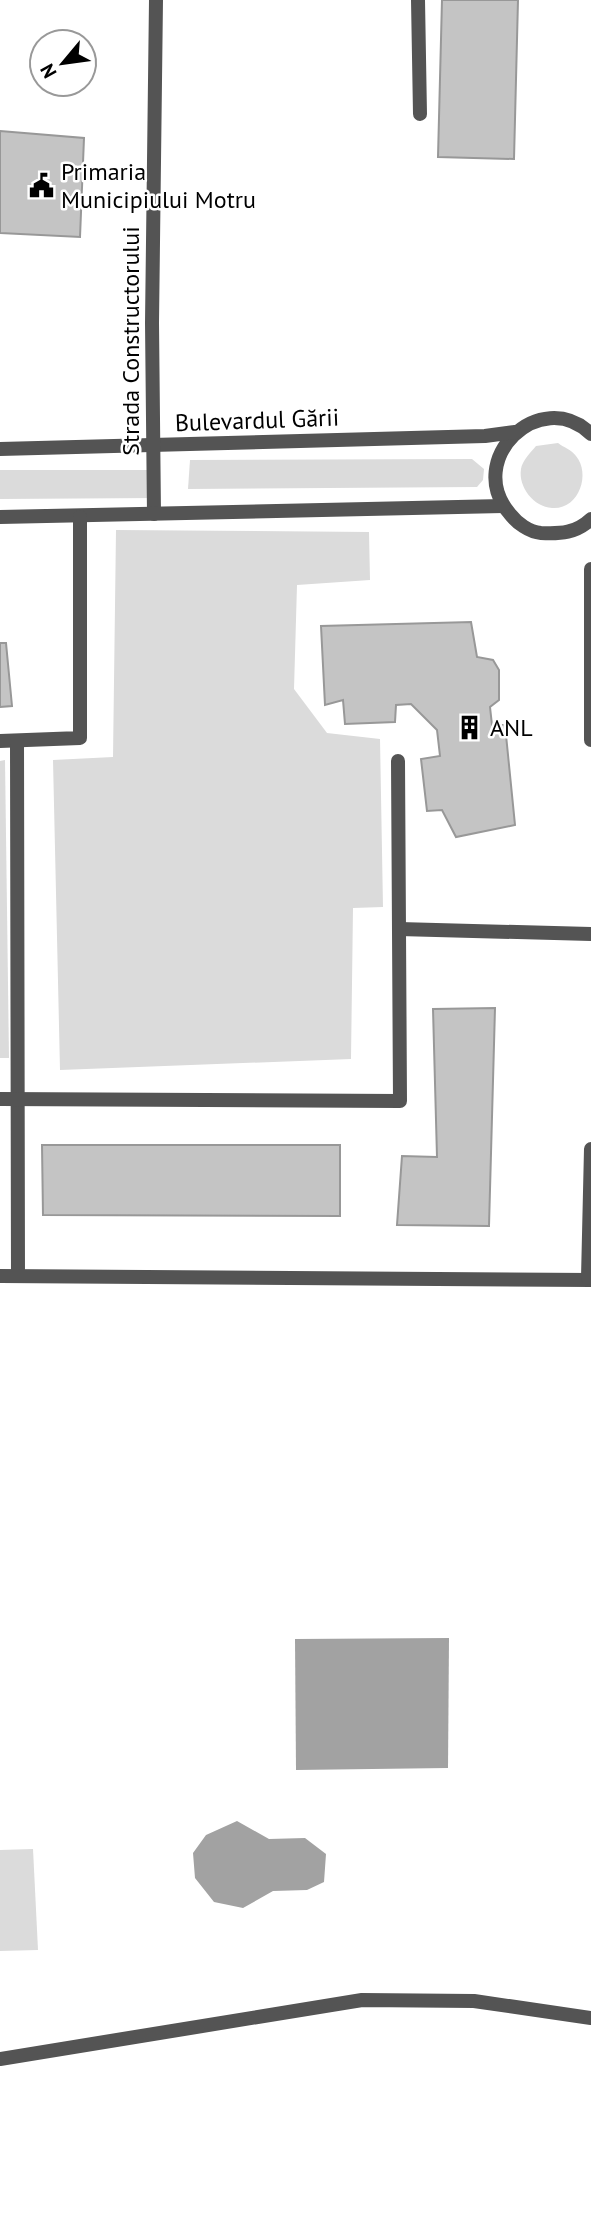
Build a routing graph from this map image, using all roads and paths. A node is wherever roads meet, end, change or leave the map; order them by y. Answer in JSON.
{"nodes":[{"id":1,"x":156,"y":0,"type":"edge"},
{"id":2,"x":418,"y":0,"type":"edge"},
{"id":3,"x":420,"y":114,"type":"dead end"},
{"id":4,"x":515,"y":432,"type":"junction"},
{"id":5,"x":591,"y":434,"type":"edge"},
{"id":6,"x":153,"y":446,"type":"junction"},
{"id":7,"x":0,"y":449,"type":"edge"},
{"id":8,"x":503,"y":506,"type":"junction"},
{"id":9,"x":154,"y":514,"type":"junction"},
{"id":10,"x":0,"y":517,"type":"edge"},
{"id":11,"x":80,"y":517,"type":"junction"},
{"id":12,"x":591,"y":519,"type":"edge"},
{"id":13,"x":591,"y":569,"type":"edge"},
{"id":14,"x":591,"y":740,"type":"edge"},
{"id":15,"x":0,"y":741,"type":"edge"},
{"id":16,"x":17,"y":741,"type":"junction"},
{"id":17,"x":398,"y":761,"type":"dead end"},
{"id":18,"x":399,"y":929,"type":"junction"},
{"id":19,"x":591,"y":934,"type":"edge"},
{"id":20,"x":0,"y":1099,"type":"edge"},
{"id":21,"x":18,"y":1099,"type":"junction"},
{"id":22,"x":591,"y":1149,"type":"edge"},
{"id":23,"x":0,"y":1276,"type":"edge"},
{"id":24,"x":18,"y":1276,"type":"junction"},
{"id":25,"x":589,"y":1279,"type":"edge"},
{"id":26,"x":591,"y":2018,"type":"edge"},
{"id":27,"x":0,"y":2059,"type":"edge"}],
"edges":[{"from":1,"to":6,"type":"street","name":"Strada Constructorului"},
{"from":2,"to":3,"type":"street"},
{"from":4,"to":5,"type":"street","name":"Bulevardul Gării"},
{"from":4,"to":6,"type":"street","name":"Bulevardul Gării"},
{"from":4,"to":8,"type":"street"},
{"from":6,"to":7,"type":"street","name":"Bulevardul Gării"},
{"from":6,"to":9,"type":"street","name":"Strada Constructorului"},
{"from":8,"to":9,"type":"street"},
{"from":8,"to":12,"type":"street"},
{"from":9,"to":11,"type":"street"},
{"from":10,"to":11,"type":"street"},
{"from":11,"to":16,"type":"street"},
{"from":13,"to":14,"type":"street"},
{"from":15,"to":16,"type":"street"},
{"from":16,"to":21,"type":"street"},
{"from":17,"to":18,"type":"street"},
{"from":18,"to":19,"type":"street"},
{"from":18,"to":21,"type":"street"},
{"from":20,"to":21,"type":"street"},
{"from":21,"to":24,"type":"street"},
{"from":22,"to":25,"type":"street"},
{"from":23,"to":24,"type":"street"},
{"from":24,"to":25,"type":"street"},
{"from":26,"to":27,"type":"street"}]}
